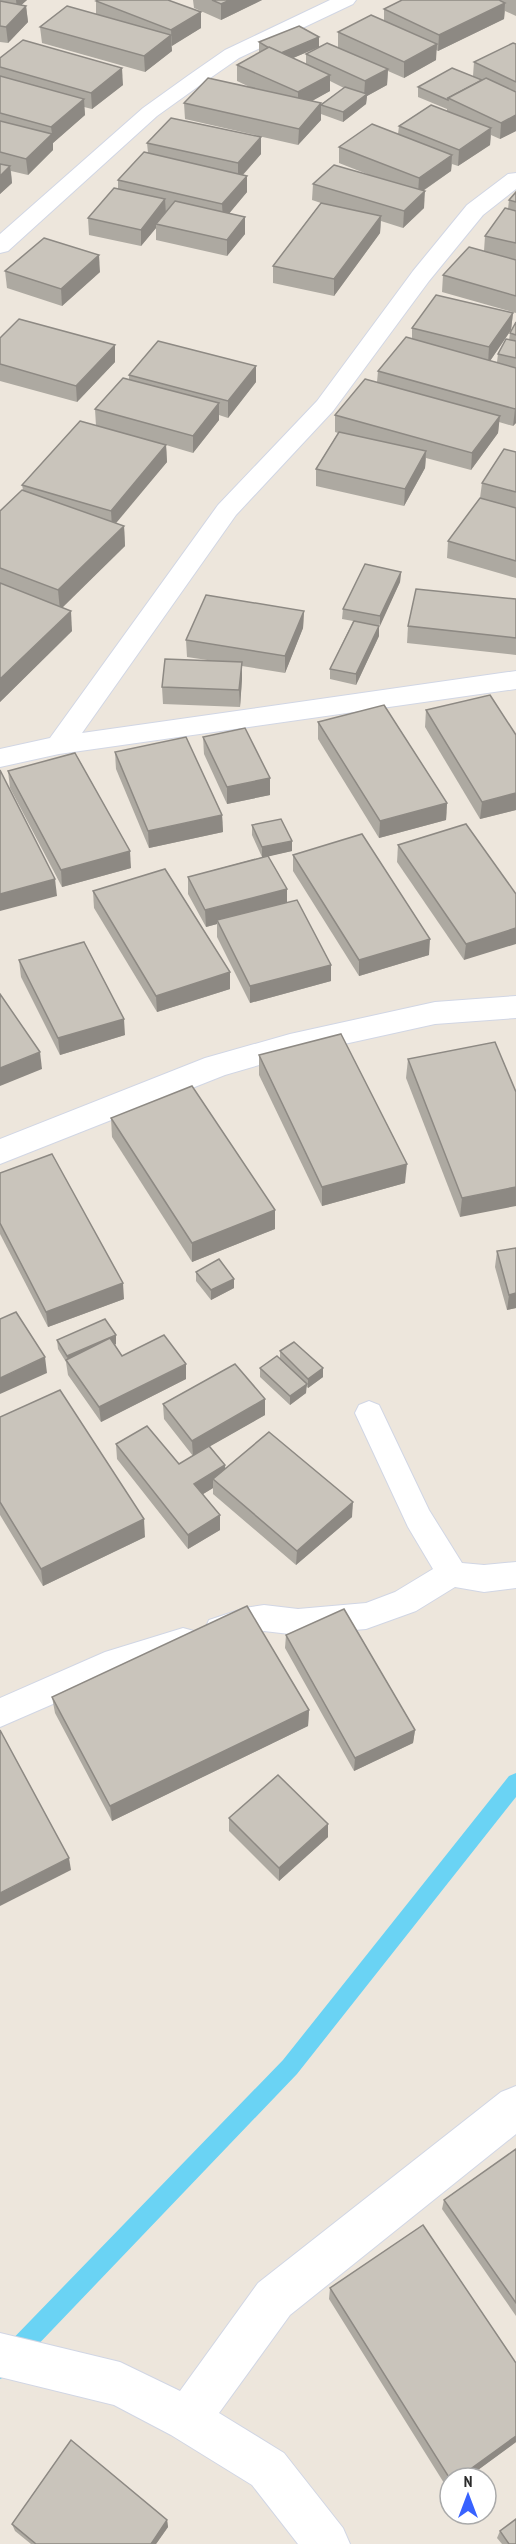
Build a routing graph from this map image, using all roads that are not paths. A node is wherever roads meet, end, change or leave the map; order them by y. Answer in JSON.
{"nodes":[{"id":1,"x":346,"y":0,"type":"edge"},
{"id":2,"x":516,"y":179,"type":"edge"},
{"id":3,"x":0,"y":246,"type":"edge"},
{"id":4,"x":516,"y":680,"type":"edge"},
{"id":5,"x":59,"y":745,"type":"junction"},
{"id":6,"x":0,"y":758,"type":"edge"},
{"id":7,"x":516,"y":1007,"type":"edge"},
{"id":8,"x":0,"y":1152,"type":"edge"},
{"id":9,"x":369,"y":1413,"type":"dead end"},
{"id":10,"x":452,"y":1573,"type":"junction"},
{"id":11,"x":516,"y":1575,"type":"edge"},
{"id":12,"x":0,"y":1713,"type":"edge"},
{"id":13,"x":516,"y":2107,"type":"edge"},
{"id":14,"x":0,"y":2355,"type":"edge"},
{"id":15,"x":187,"y":2420,"type":"junction"},
{"id":16,"x":327,"y":2544,"type":"edge"}],
"edges":[{"from":1,"to":3,"type":"street"},
{"from":2,"to":5,"type":"street"},
{"from":4,"to":5,"type":"street"},
{"from":5,"to":6,"type":"street"},
{"from":7,"to":8,"type":"street"},
{"from":9,"to":10,"type":"lane"},
{"from":10,"to":11,"type":"lane"},
{"from":10,"to":12,"type":"lane"},
{"from":13,"to":15,"type":"street"},
{"from":14,"to":15,"type":"street"},
{"from":15,"to":16,"type":"street"}]}
